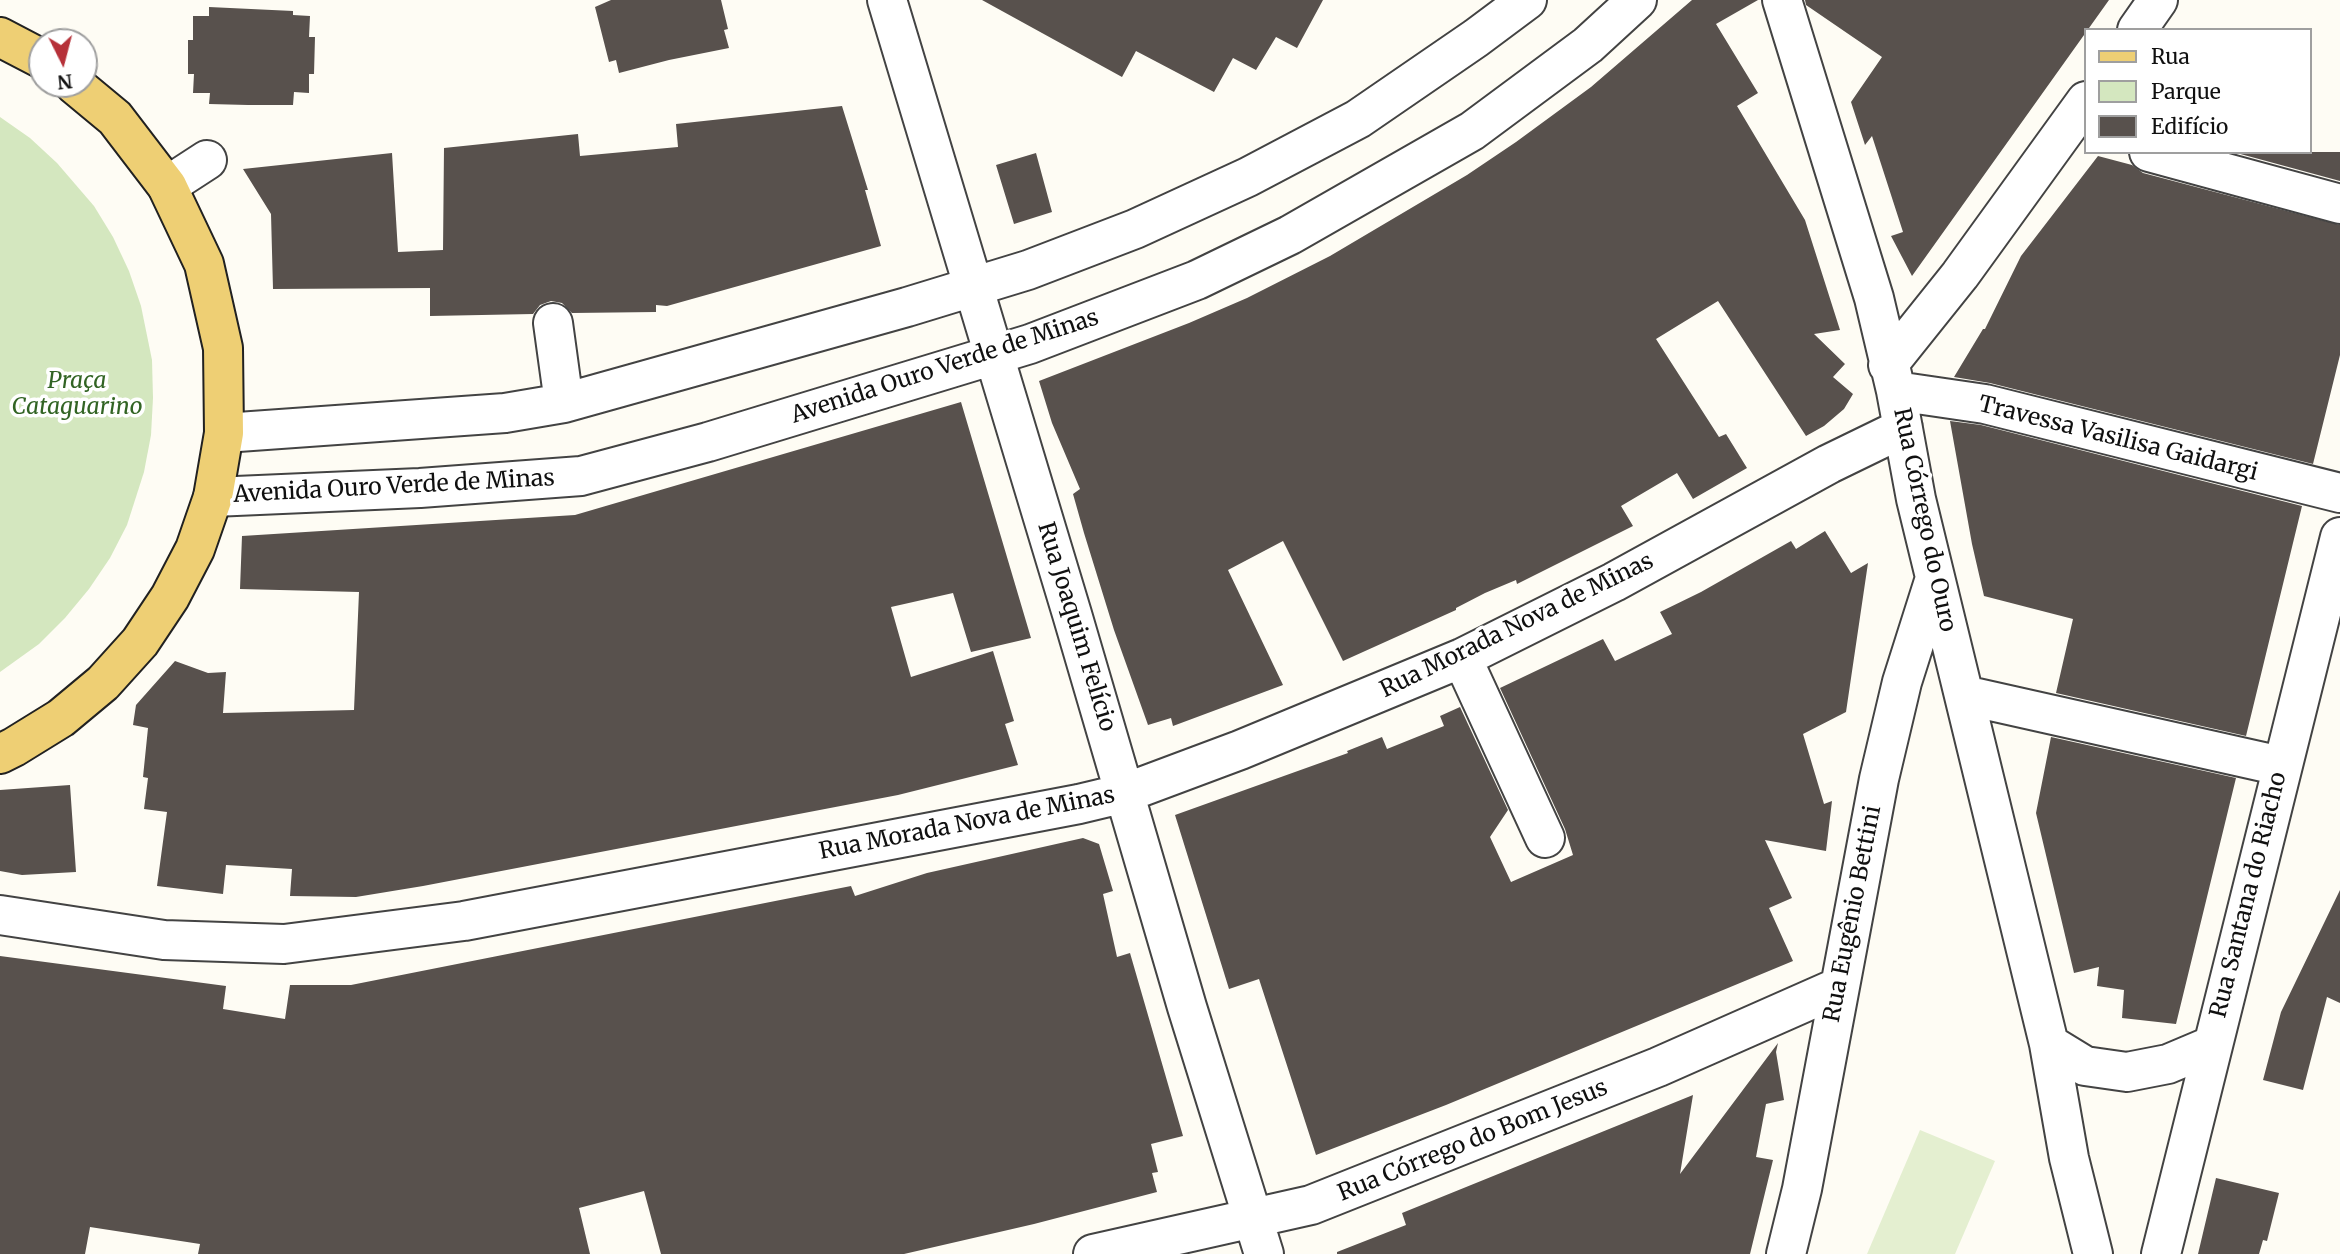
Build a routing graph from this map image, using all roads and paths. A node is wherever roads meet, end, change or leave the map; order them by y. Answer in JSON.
{"nodes":[{"id":1,"x":887,"y":0,"type":"edge"},
{"id":2,"x":1527,"y":0,"type":"edge"},
{"id":3,"x":1637,"y":0,"type":"edge"},
{"id":4,"x":1782,"y":0,"type":"edge"},
{"id":5,"x":2158,"y":0,"type":"edge"},
{"id":6,"x":2138,"y":28,"type":"edge"},
{"id":7,"x":0,"y":37,"type":"edge"},
{"id":8,"x":28,"y":52,"type":"edge"},
{"id":9,"x":91,"y":98,"type":"edge"},
{"id":10,"x":2079,"y":122,"type":"edge"},
{"id":11,"x":2156,"y":154,"type":"edge"},
{"id":12,"x":207,"y":160,"type":"dead end"},
{"id":13,"x":167,"y":186,"type":"junction"},
{"id":14,"x":2340,"y":204,"type":"edge"},
{"id":15,"x":974,"y":287,"type":"junction"},
{"id":16,"x":553,"y":323,"type":"dead end"},
{"id":17,"x":994,"y":355,"type":"junction"},
{"id":18,"x":1892,"y":378,"type":"junction"},
{"id":19,"x":564,"y":403,"type":"junction"},
{"id":20,"x":1903,"y":428,"type":"junction"},
{"id":21,"x":224,"y":433,"type":"junction"},
{"id":22,"x":2340,"y":493,"type":"edge"},
{"id":23,"x":213,"y":497,"type":"junction"},
{"id":24,"x":2340,"y":537,"type":"edge"},
{"id":25,"x":1935,"y":578,"type":"junction"},
{"id":26,"x":1462,"y":658,"type":"junction"},
{"id":27,"x":1964,"y":695,"type":"junction"},
{"id":28,"x":0,"y":754,"type":"edge"},
{"id":29,"x":2281,"y":766,"type":"junction"},
{"id":30,"x":1125,"y":793,"type":"junction"},
{"id":31,"x":1545,"y":838,"type":"dead end"},
{"id":32,"x":0,"y":915,"type":"edge"},
{"id":33,"x":1839,"y":987,"type":"junction"},
{"id":34,"x":2049,"y":1044,"type":"junction"},
{"id":35,"x":2213,"y":1045,"type":"junction"},
{"id":36,"x":1253,"y":1218,"type":"junction"},
{"id":37,"x":2155,"y":1249,"type":"edge"},
{"id":38,"x":1093,"y":1254,"type":"edge"},
{"id":39,"x":1264,"y":1254,"type":"edge"},
{"id":40,"x":1786,"y":1254,"type":"edge"},
{"id":41,"x":2092,"y":1254,"type":"edge"}],
"edges":[{"from":1,"to":15,"type":"street","name":"Rua Joaquim Felício"},
{"from":2,"to":15,"type":"street"},
{"from":3,"to":17,"type":"street","name":"Avenida Ouro Verde de Minas"},
{"from":4,"to":18,"type":"street","name":"Rua Córrego do Ouro"},
{"from":5,"to":6,"type":"street"},
{"from":7,"to":8,"type":"main road"},
{"from":9,"to":13,"type":"main road"},
{"from":10,"to":18,"type":"street"},
{"from":11,"to":14,"type":"street"},
{"from":12,"to":13,"type":"street"},
{"from":13,"to":21,"type":"main road"},
{"from":15,"to":17,"type":"street","name":"Rua Joaquim Felício"},
{"from":15,"to":19,"type":"street"},
{"from":16,"to":19,"type":"street"},
{"from":17,"to":23,"type":"street","name":"Avenida Ouro Verde de Minas"},
{"from":17,"to":30,"type":"street","name":"Rua Joaquim Felício"},
{"from":18,"to":20,"type":"street","name":"Rua Córrego do Ouro"},
{"from":18,"to":22,"type":"street","name":"Travessa Vasilisa Gaidargi"},
{"from":19,"to":21,"type":"street"},
{"from":20,"to":25,"type":"street","name":"Rua Córrego do Ouro"},
{"from":20,"to":26,"type":"street","name":"Rua Morada Nova de Minas"},
{"from":21,"to":23,"type":"main road"},
{"from":23,"to":28,"type":"main road"},
{"from":24,"to":29,"type":"street","name":"Rua Santana do Riacho"},
{"from":25,"to":27,"type":"street","name":"Rua Córrego do Ouro"},
{"from":25,"to":33,"type":"street","name":"Rua Eugênio Bettini"},
{"from":26,"to":30,"type":"street","name":"Rua Morada Nova de Minas"},
{"from":26,"to":31,"type":"street"},
{"from":27,"to":29,"type":"street"},
{"from":27,"to":34,"type":"street","name":"Rua Córrego do Ouro"},
{"from":29,"to":35,"type":"street","name":"Rua Santana do Riacho"},
{"from":30,"to":32,"type":"street","name":"Rua Morada Nova de Minas"},
{"from":30,"to":36,"type":"street","name":"Rua Joaquim Felício"},
{"from":33,"to":36,"type":"street","name":"Rua Córrego do Bom Jesus"},
{"from":33,"to":40,"type":"street","name":"Rua Eugênio Bettini"},
{"from":34,"to":35,"type":"street"},
{"from":34,"to":41,"type":"street","name":"Rua Córrego do Ouro"},
{"from":35,"to":37,"type":"street","name":"Rua Santana do Riacho"},
{"from":36,"to":38,"type":"street","name":"Rua Córrego do Bom Jesus"},
{"from":36,"to":39,"type":"street","name":"Rua Joaquim Felício"}]}
